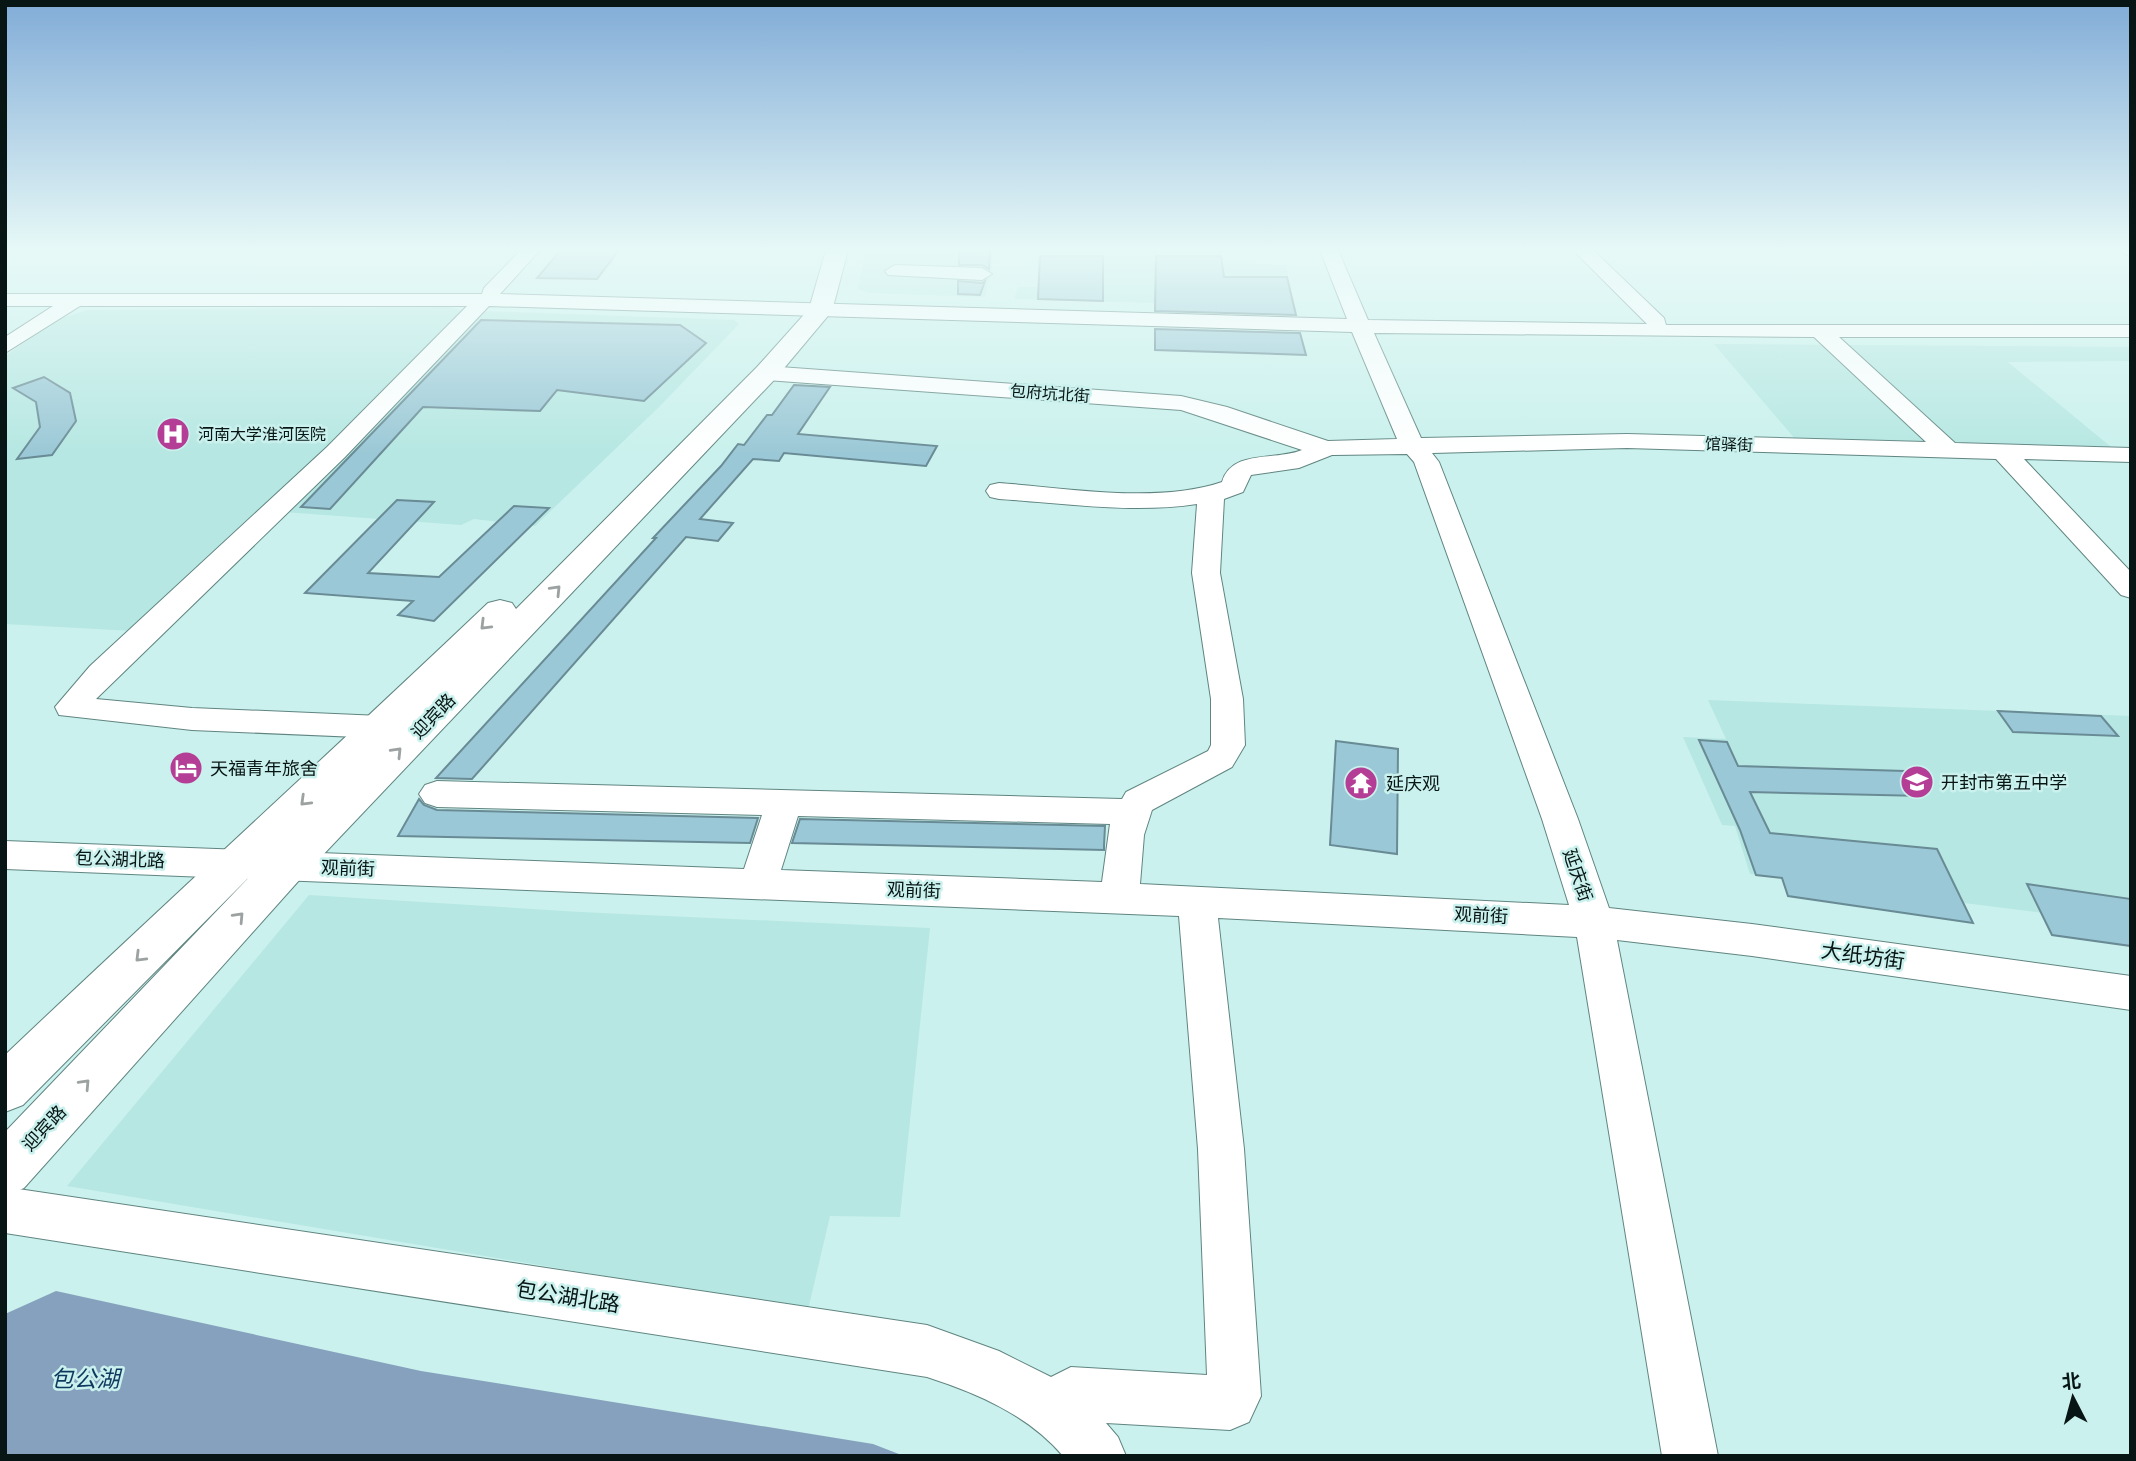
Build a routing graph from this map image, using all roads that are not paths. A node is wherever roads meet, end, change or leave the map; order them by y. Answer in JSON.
{"nodes":[{"id":1,"x":48,"y":318,"type":"edge"},
{"id":2,"x":466,"y":318,"type":"edge"},
{"id":3,"x":800,"y":318,"type":"edge"},
{"id":4,"x":804,"y":318,"type":"edge"},
{"id":5,"x":1248,"y":318,"type":"edge"},
{"id":6,"x":1278,"y":318,"type":"edge"},
{"id":7,"x":1357,"y":318,"type":"edge"},
{"id":8,"x":1653,"y":318,"type":"edge"},
{"id":9,"x":1358,"y":321,"type":"junction"},
{"id":10,"x":2131,"y":323,"type":"edge"},
{"id":11,"x":1661,"y":326,"type":"junction"},
{"id":12,"x":2131,"y":331,"type":"edge"},
{"id":13,"x":1821,"y":332,"type":"junction"},
{"id":14,"x":5,"y":347,"type":"edge"},
{"id":15,"x":766,"y":373,"type":"junction"},
{"id":16,"x":1328,"y":448,"type":"junction"},
{"id":17,"x":1416,"y":448,"type":"junction"},
{"id":18,"x":1950,"y":451,"type":"junction"},
{"id":19,"x":2003,"y":452,"type":"junction"},
{"id":20,"x":2131,"y":455,"type":"edge"},
{"id":21,"x":999,"y":491,"type":"dead end"},
{"id":22,"x":1211,"y":494,"type":"junction"},
{"id":23,"x":2131,"y":589,"type":"edge"},
{"id":24,"x":381,"y":727,"type":"junction"},
{"id":25,"x":436,"y":794,"type":"dead end"},
{"id":26,"x":784,"y":803,"type":"junction"},
{"id":27,"x":1132,"y":812,"type":"junction"},
{"id":28,"x":5,"y":855,"type":"edge"},
{"id":29,"x":234,"y":864,"type":"junction"},
{"id":30,"x":287,"y":865,"type":"junction"},
{"id":31,"x":758,"y":884,"type":"junction"},
{"id":32,"x":1120,"y":898,"type":"junction"},
{"id":33,"x":1197,"y":902,"type":"junction"},
{"id":34,"x":1594,"y":922,"type":"junction"},
{"id":35,"x":2131,"y":993,"type":"edge"},
{"id":36,"x":5,"y":1089,"type":"edge"},
{"id":37,"x":5,"y":1170,"type":"edge"},
{"id":38,"x":5,"y":1210,"type":"edge"},
{"id":39,"x":1064,"y":1417,"type":"junction"},
{"id":40,"x":1099,"y":1456,"type":"edge"},
{"id":41,"x":1690,"y":1456,"type":"edge"}],
"edges":[{"from":1,"to":14,"type":"street"},
{"from":2,"to":24,"type":"street"},
{"from":3,"to":24,"type":"main road","name":"迎宾路","one_way":true},
{"from":4,"to":15,"type":"main road","name":"迎宾路"},
{"from":5,"to":9,"type":"street"},
{"from":6,"to":9,"type":"street"},
{"from":7,"to":9,"type":"street","name":"延庆街"},
{"from":8,"to":11,"type":"street"},
{"from":9,"to":11,"type":"street"},
{"from":9,"to":17,"type":"street","name":"延庆街"},
{"from":10,"to":11,"type":"street"},
{"from":11,"to":13,"type":"street"},
{"from":12,"to":13,"type":"street"},
{"from":13,"to":18,"type":"street"},
{"from":15,"to":16,"type":"street","name":"包府坑北街"},
{"from":30,"to":15,"type":"main road","name":"迎宾路","one_way":true},
{"from":16,"to":17,"type":"street","name":"馆驿街"},
{"from":16,"to":22,"type":"street"},
{"from":17,"to":18,"type":"street","name":"馆驿街"},
{"from":17,"to":34,"type":"street","name":"延庆街"},
{"from":18,"to":19,"type":"street","name":"馆驿街"},
{"from":19,"to":20,"type":"street","name":"馆驿街"},
{"from":19,"to":23,"type":"street"},
{"from":21,"to":22,"type":"street"},
{"from":22,"to":27,"type":"street"},
{"from":24,"to":29,"type":"main road","name":"迎宾路","one_way":true},
{"from":25,"to":26,"type":"street"},
{"from":26,"to":27,"type":"street"},
{"from":26,"to":31,"type":"street"},
{"from":27,"to":32,"type":"street"},
{"from":28,"to":29,"type":"street","name":"包公湖北路"},
{"from":29,"to":30,"type":"street","name":"观前街"},
{"from":29,"to":36,"type":"main road","name":"迎宾路","one_way":true},
{"from":30,"to":31,"type":"street","name":"观前街"},
{"from":37,"to":30,"type":"main road","name":"迎宾路","one_way":true},
{"from":31,"to":32,"type":"street","name":"观前街"},
{"from":32,"to":33,"type":"street","name":"观前街"},
{"from":33,"to":34,"type":"street","name":"观前街"},
{"from":33,"to":39,"type":"street"},
{"from":34,"to":35,"type":"street","name":"大纸坊街"},
{"from":34,"to":41,"type":"street","name":"延庆街"},
{"from":38,"to":39,"type":"street","name":"包公湖北路"},
{"from":39,"to":40,"type":"street","name":"包公湖北路"}]}
